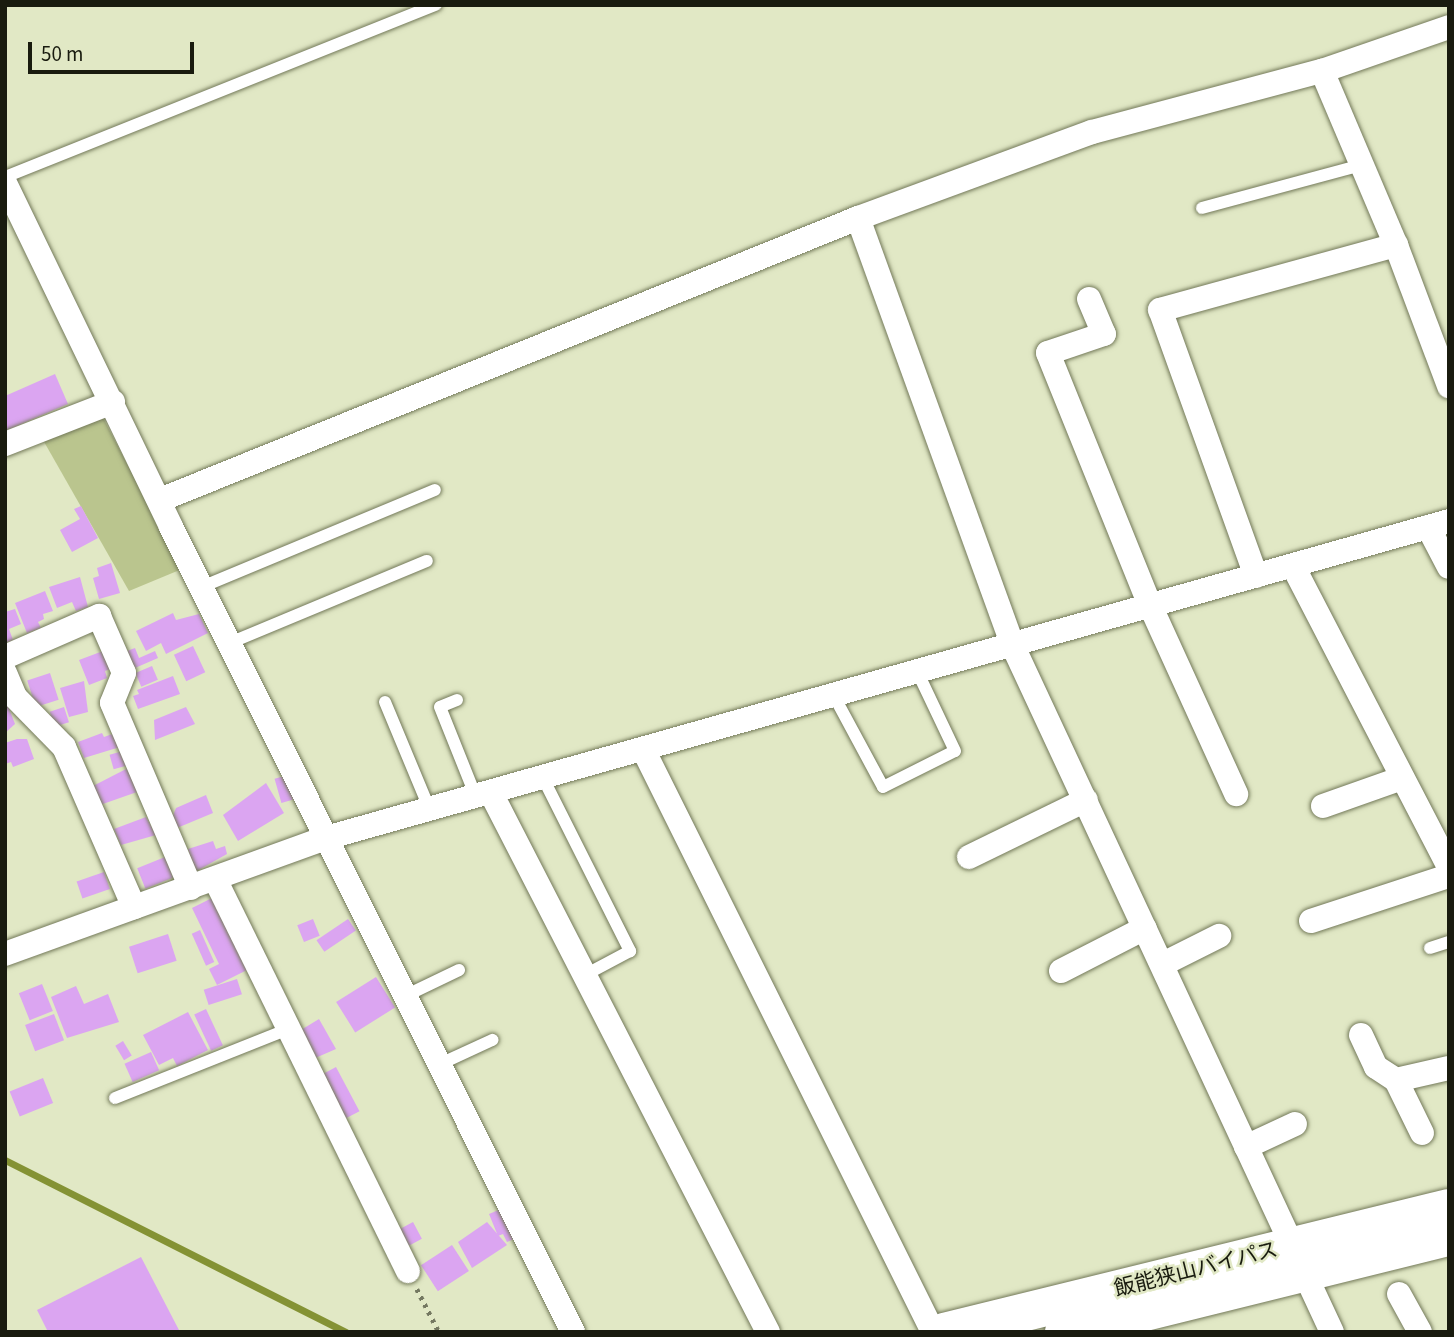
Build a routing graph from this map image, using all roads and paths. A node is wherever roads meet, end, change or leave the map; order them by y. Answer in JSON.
{"nodes":[{"id":1,"x":436,"y":5,"type":"edge"},
{"id":2,"x":1448,"y":31,"type":"edge"},
{"id":3,"x":1322,"y":71,"type":"junction"},
{"id":4,"x":1361,"y":165,"type":"junction"},
{"id":5,"x":5,"y":177,"type":"edge"},
{"id":6,"x":5,"y":183,"type":"edge"},
{"id":7,"x":1202,"y":208,"type":"dead end"},
{"id":8,"x":858,"y":218,"type":"junction"},
{"id":9,"x":1396,"y":245,"type":"junction"},
{"id":10,"x":1089,"y":299,"type":"dead end"},
{"id":11,"x":1449,"y":386,"type":"edge"},
{"id":12,"x":113,"y":402,"type":"junction"},
{"id":13,"x":5,"y":444,"type":"edge"},
{"id":14,"x":435,"y":490,"type":"dead end"},
{"id":15,"x":160,"y":500,"type":"junction"},
{"id":16,"x":1442,"y":526,"type":"edge"},
{"id":17,"x":427,"y":561,"type":"dead end"},
{"id":18,"x":1293,"y":566,"type":"junction"},
{"id":19,"x":1449,"y":567,"type":"edge"},
{"id":20,"x":1256,"y":576,"type":"junction"},
{"id":21,"x":204,"y":586,"type":"junction"},
{"id":22,"x":1150,"y":605,"type":"junction"},
{"id":23,"x":232,"y":642,"type":"junction"},
{"id":24,"x":1012,"y":643,"type":"junction"},
{"id":25,"x":5,"y":657,"type":"edge"},
{"id":26,"x":917,"y":671,"type":"junction"},
{"id":27,"x":5,"y":673,"type":"edge"},
{"id":28,"x":834,"y":696,"type":"junction"},
{"id":29,"x":457,"y":700,"type":"dead end"},
{"id":30,"x":385,"y":702,"type":"dead end"},
{"id":31,"x":643,"y":749,"type":"junction"},
{"id":32,"x":543,"y":778,"type":"junction"},
{"id":33,"x":1402,"y":778,"type":"junction"},
{"id":34,"x":1236,"y":794,"type":"dead end"},
{"id":35,"x":484,"y":795,"type":"junction"},
{"id":36,"x":1086,"y":800,"type":"junction"},
{"id":37,"x":1323,"y":806,"type":"dead end"},
{"id":38,"x":430,"y":811,"type":"junction"},
{"id":39,"x":1442,"y":833,"type":"edge"},
{"id":40,"x":326,"y":838,"type":"junction"},
{"id":41,"x":968,"y":857,"type":"dead end"},
{"id":42,"x":1449,"y":867,"type":"edge"},
{"id":43,"x":1449,"y":876,"type":"edge"},
{"id":44,"x":215,"y":879,"type":"junction"},
{"id":45,"x":191,"y":888,"type":"junction"},
{"id":46,"x":134,"y":907,"type":"junction"},
{"id":47,"x":1311,"y":921,"type":"dead end"},
{"id":48,"x":1145,"y":928,"type":"junction"},
{"id":49,"x":1219,"y":936,"type":"dead end"},
{"id":50,"x":1449,"y":942,"type":"edge"},
{"id":51,"x":1430,"y":948,"type":"dead end"},
{"id":52,"x":5,"y":954,"type":"edge"},
{"id":53,"x":1163,"y":964,"type":"junction"},
{"id":54,"x":459,"y":970,"type":"dead end"},
{"id":55,"x":1061,"y":971,"type":"dead end"},
{"id":56,"x":587,"y":974,"type":"junction"},
{"id":57,"x":405,"y":996,"type":"junction"},
{"id":58,"x":286,"y":1030,"type":"junction"},
{"id":59,"x":1361,"y":1035,"type":"dead end"},
{"id":60,"x":492,"y":1040,"type":"dead end"},
{"id":61,"x":438,"y":1065,"type":"junction"},
{"id":62,"x":1449,"y":1068,"type":"edge"},
{"id":63,"x":1396,"y":1080,"type":"junction"},
{"id":64,"x":116,"y":1098,"type":"dead end"},
{"id":65,"x":1295,"y":1124,"type":"dead end"},
{"id":66,"x":1422,"y":1133,"type":"dead end"},
{"id":67,"x":1246,"y":1146,"type":"junction"},
{"id":68,"x":1449,"y":1209,"type":"edge"},
{"id":69,"x":1449,"y":1237,"type":"edge"},
{"id":70,"x":1298,"y":1258,"type":"junction"},
{"id":71,"x":408,"y":1271,"type":"joint"},
{"id":72,"x":1399,"y":1294,"type":"dead end"},
{"id":73,"x":439,"y":1332,"type":"edge"},
{"id":74,"x":573,"y":1332,"type":"edge"},
{"id":75,"x":768,"y":1332,"type":"edge"},
{"id":76,"x":933,"y":1332,"type":"edge"},
{"id":77,"x":944,"y":1332,"type":"edge"},
{"id":78,"x":1064,"y":1332,"type":"edge"},
{"id":79,"x":1332,"y":1332,"type":"edge"},
{"id":80,"x":1420,"y":1332,"type":"edge"}],
"edges":[{"from":1,"to":5,"type":"lane"},
{"from":2,"to":3,"type":"street"},
{"from":3,"to":4,"type":"street"},
{"from":3,"to":8,"type":"street"},
{"from":4,"to":7,"type":"lane"},
{"from":4,"to":9,"type":"street"},
{"from":6,"to":12,"type":"street"},
{"from":8,"to":15,"type":"street"},
{"from":8,"to":24,"type":"street"},
{"from":9,"to":11,"type":"street"},
{"from":9,"to":20,"type":"street"},
{"from":10,"to":22,"type":"street"},
{"from":12,"to":13,"type":"street"},
{"from":12,"to":15,"type":"street"},
{"from":14,"to":21,"type":"lane"},
{"from":15,"to":21,"type":"street"},
{"from":16,"to":18,"type":"street"},
{"from":16,"to":19,"type":"street"},
{"from":17,"to":23,"type":"lane"},
{"from":18,"to":20,"type":"street"},
{"from":18,"to":33,"type":"street"},
{"from":20,"to":22,"type":"street"},
{"from":21,"to":23,"type":"street"},
{"from":22,"to":24,"type":"street"},
{"from":22,"to":34,"type":"street"},
{"from":23,"to":40,"type":"street"},
{"from":24,"to":26,"type":"street"},
{"from":24,"to":36,"type":"street"},
{"from":25,"to":45,"type":"street"},
{"from":26,"to":28,"type":"street"},
{"from":26,"to":28,"type":"lane"},
{"from":27,"to":46,"type":"street"},
{"from":28,"to":31,"type":"street"},
{"from":29,"to":35,"type":"lane"},
{"from":30,"to":38,"type":"lane"},
{"from":31,"to":32,"type":"street"},
{"from":31,"to":76,"type":"street"},
{"from":32,"to":35,"type":"street"},
{"from":32,"to":56,"type":"lane"},
{"from":33,"to":37,"type":"street"},
{"from":33,"to":39,"type":"street"},
{"from":35,"to":38,"type":"street"},
{"from":35,"to":56,"type":"street"},
{"from":36,"to":41,"type":"street"},
{"from":36,"to":48,"type":"street"},
{"from":38,"to":40,"type":"street"},
{"from":39,"to":42,"type":"street"},
{"from":40,"to":44,"type":"street"},
{"from":40,"to":57,"type":"street"},
{"from":43,"to":47,"type":"street"},
{"from":44,"to":45,"type":"street"},
{"from":44,"to":58,"type":"street"},
{"from":45,"to":46,"type":"street"},
{"from":46,"to":52,"type":"street"},
{"from":48,"to":53,"type":"street"},
{"from":48,"to":55,"type":"street"},
{"from":49,"to":53,"type":"street"},
{"from":50,"to":51,"type":"lane"},
{"from":53,"to":67,"type":"street"},
{"from":54,"to":57,"type":"lane"},
{"from":56,"to":75,"type":"street"},
{"from":57,"to":61,"type":"street"},
{"from":58,"to":64,"type":"lane"},
{"from":58,"to":71,"type":"street"},
{"from":59,"to":63,"type":"street"},
{"from":60,"to":61,"type":"lane"},
{"from":61,"to":74,"type":"street"},
{"from":62,"to":63,"type":"street"},
{"from":63,"to":66,"type":"street"},
{"from":65,"to":67,"type":"street"},
{"from":67,"to":70,"type":"street"},
{"from":68,"to":70,"type":"highway","name":"飯能狭山バイパス"},
{"from":69,"to":70,"type":"highway","name":"飯能狭山バイパス"},
{"from":70,"to":77,"type":"highway","name":"飯能狭山バイパス"},
{"from":70,"to":78,"type":"highway","name":"飯能狭山バイパス"},
{"from":70,"to":79,"type":"street"},
{"from":71,"to":73,"type":"path"},
{"from":72,"to":80,"type":"street"}]}
